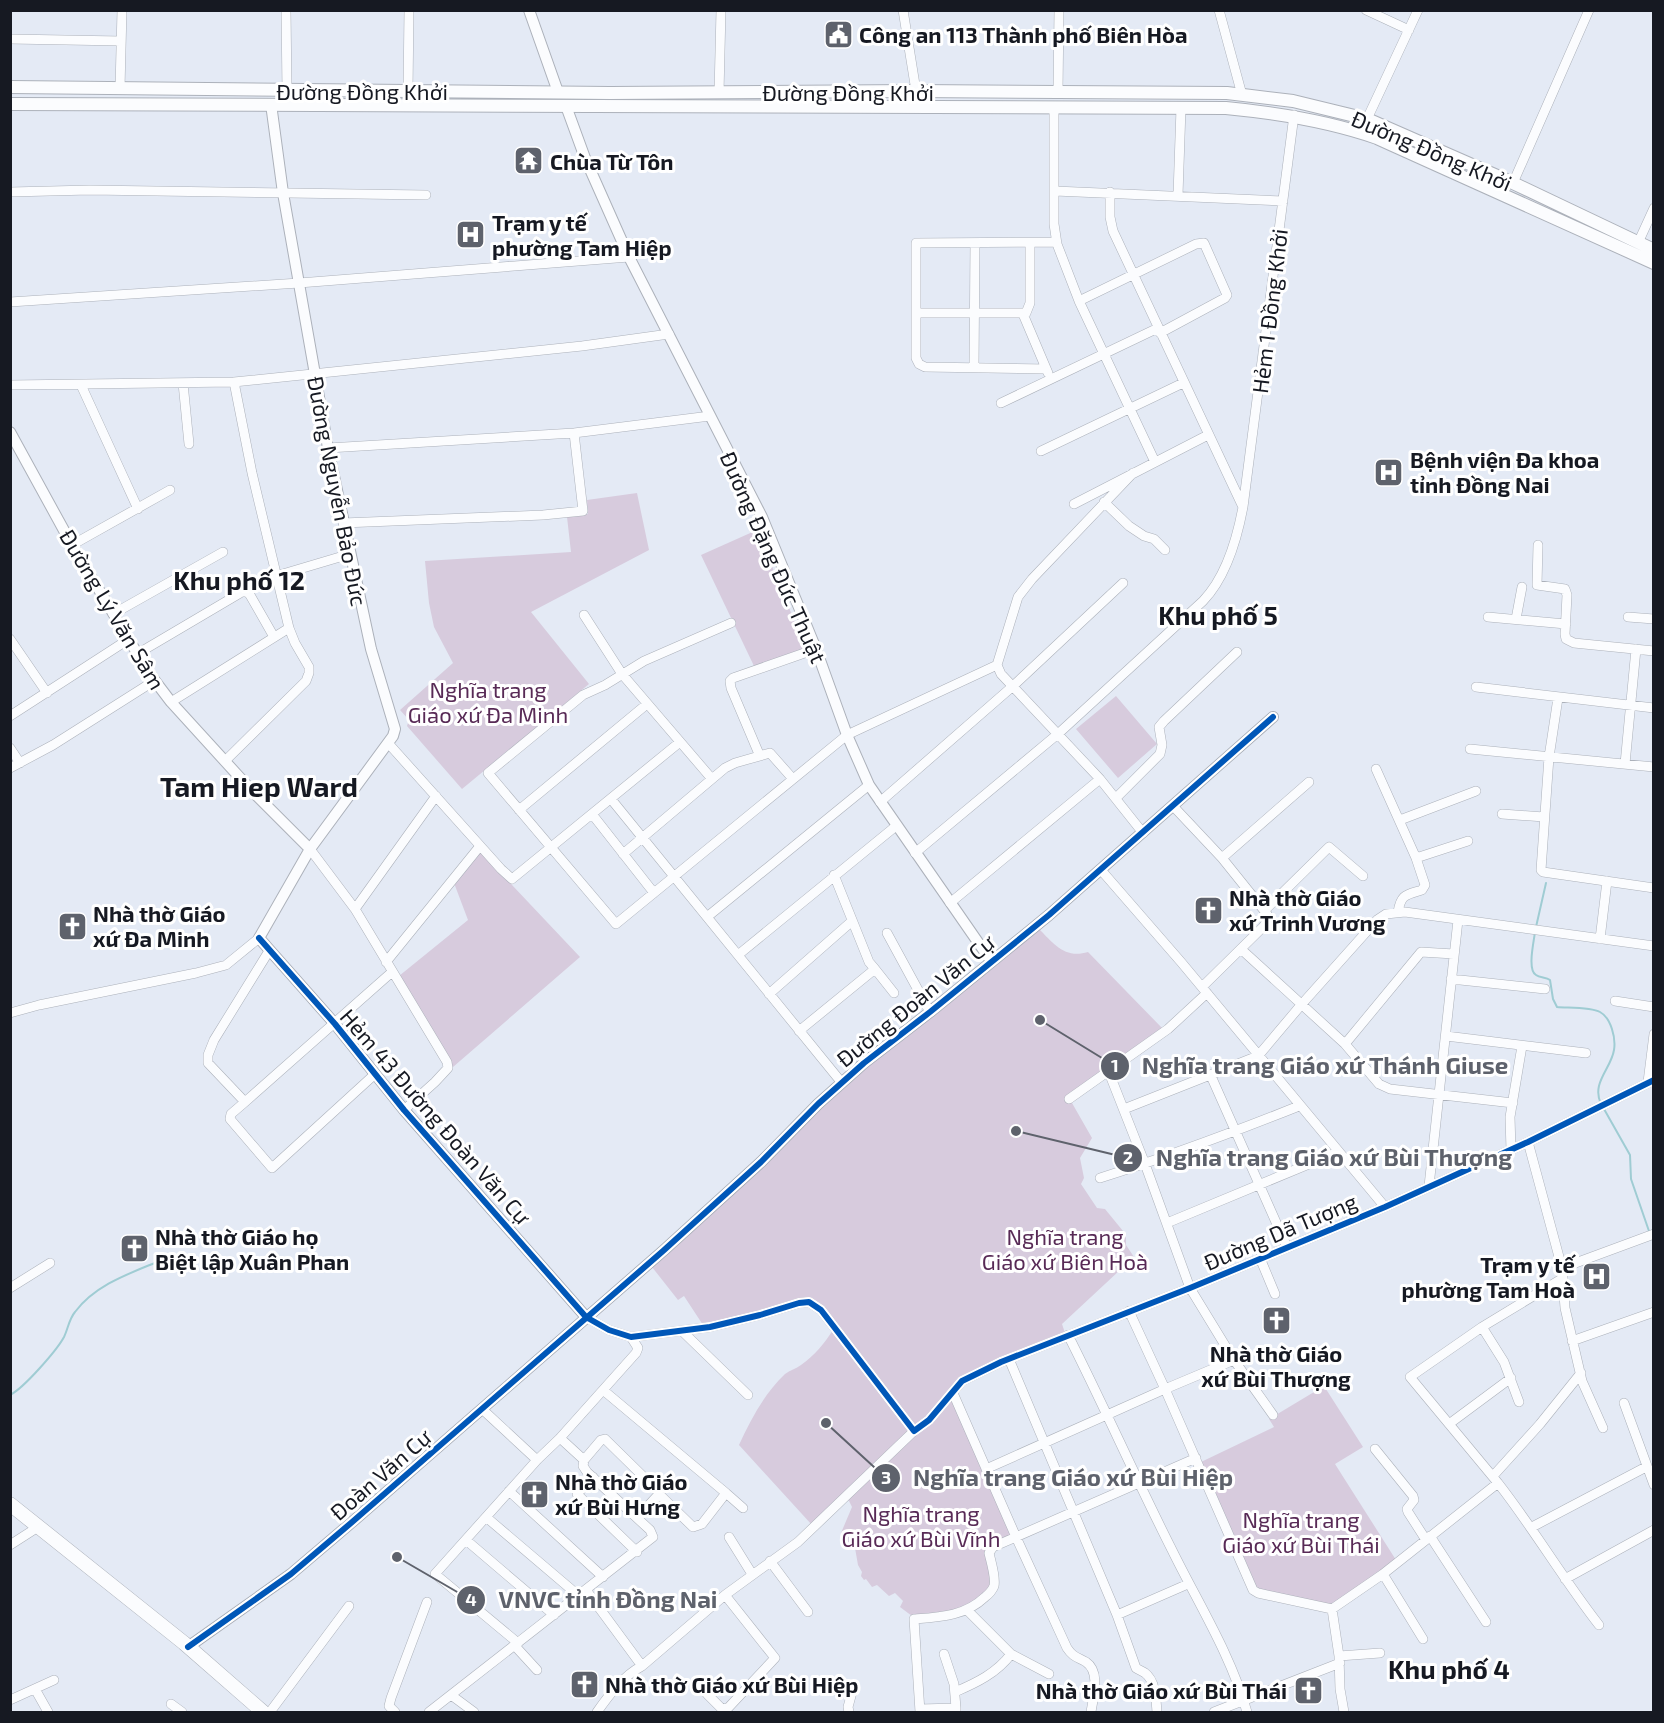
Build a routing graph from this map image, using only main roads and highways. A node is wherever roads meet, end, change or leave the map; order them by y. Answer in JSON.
{"nodes":[{"id":1,"x":10,"y":87,"type":"edge"},
{"id":2,"x":269,"y":91,"type":"junction"},
{"id":3,"x":558,"y":92,"type":"junction"},
{"id":4,"x":990,"y":92,"type":"junction"},
{"id":5,"x":1242,"y":95,"type":"junction"},
{"id":6,"x":10,"y":104,"type":"edge"},
{"id":7,"x":271,"y":104,"type":"junction"},
{"id":8,"x":566,"y":106,"type":"junction"},
{"id":9,"x":991,"y":108,"type":"junction"},
{"id":10,"x":1242,"y":110,"type":"junction"},
{"id":11,"x":1635,"y":248,"type":"junction"},
{"id":12,"x":1653,"y":250,"type":"edge"},
{"id":13,"x":1653,"y":263,"type":"edge"},
{"id":14,"x":10,"y":1504,"type":"edge"},
{"id":15,"x":263,"y":1713,"type":"edge"}],
"edges":[{"from":1,"to":2,"type":"main road","name":"Đường Đồng Khởi"},
{"from":2,"to":3,"type":"main road","name":"Đường Đồng Khởi"},
{"from":2,"to":7,"type":"main road"},
{"from":3,"to":4,"type":"main road","name":"Đường Đồng Khởi"},
{"from":3,"to":8,"type":"main road"},
{"from":4,"to":5,"type":"main road","name":"Đường Đồng Khởi"},
{"from":4,"to":9,"type":"main road"},
{"from":5,"to":10,"type":"main road"},
{"from":5,"to":11,"type":"main road","name":"Đường Đồng Khởi"},
{"from":6,"to":7,"type":"main road","name":"Đường Đồng Khởi"},
{"from":7,"to":8,"type":"main road","name":"Đường Đồng Khởi"},
{"from":8,"to":9,"type":"main road","name":"Đường Đồng Khởi"},
{"from":9,"to":10,"type":"main road","name":"Đường Đồng Khởi"},
{"from":10,"to":11,"type":"main road","name":"Đường Đồng Khởi"},
{"from":11,"to":12,"type":"main road","name":"Đường Đồng Khởi"},
{"from":11,"to":13,"type":"main road","name":"Đường Đồng Khởi"},
{"from":14,"to":15,"type":"main road"}]}
